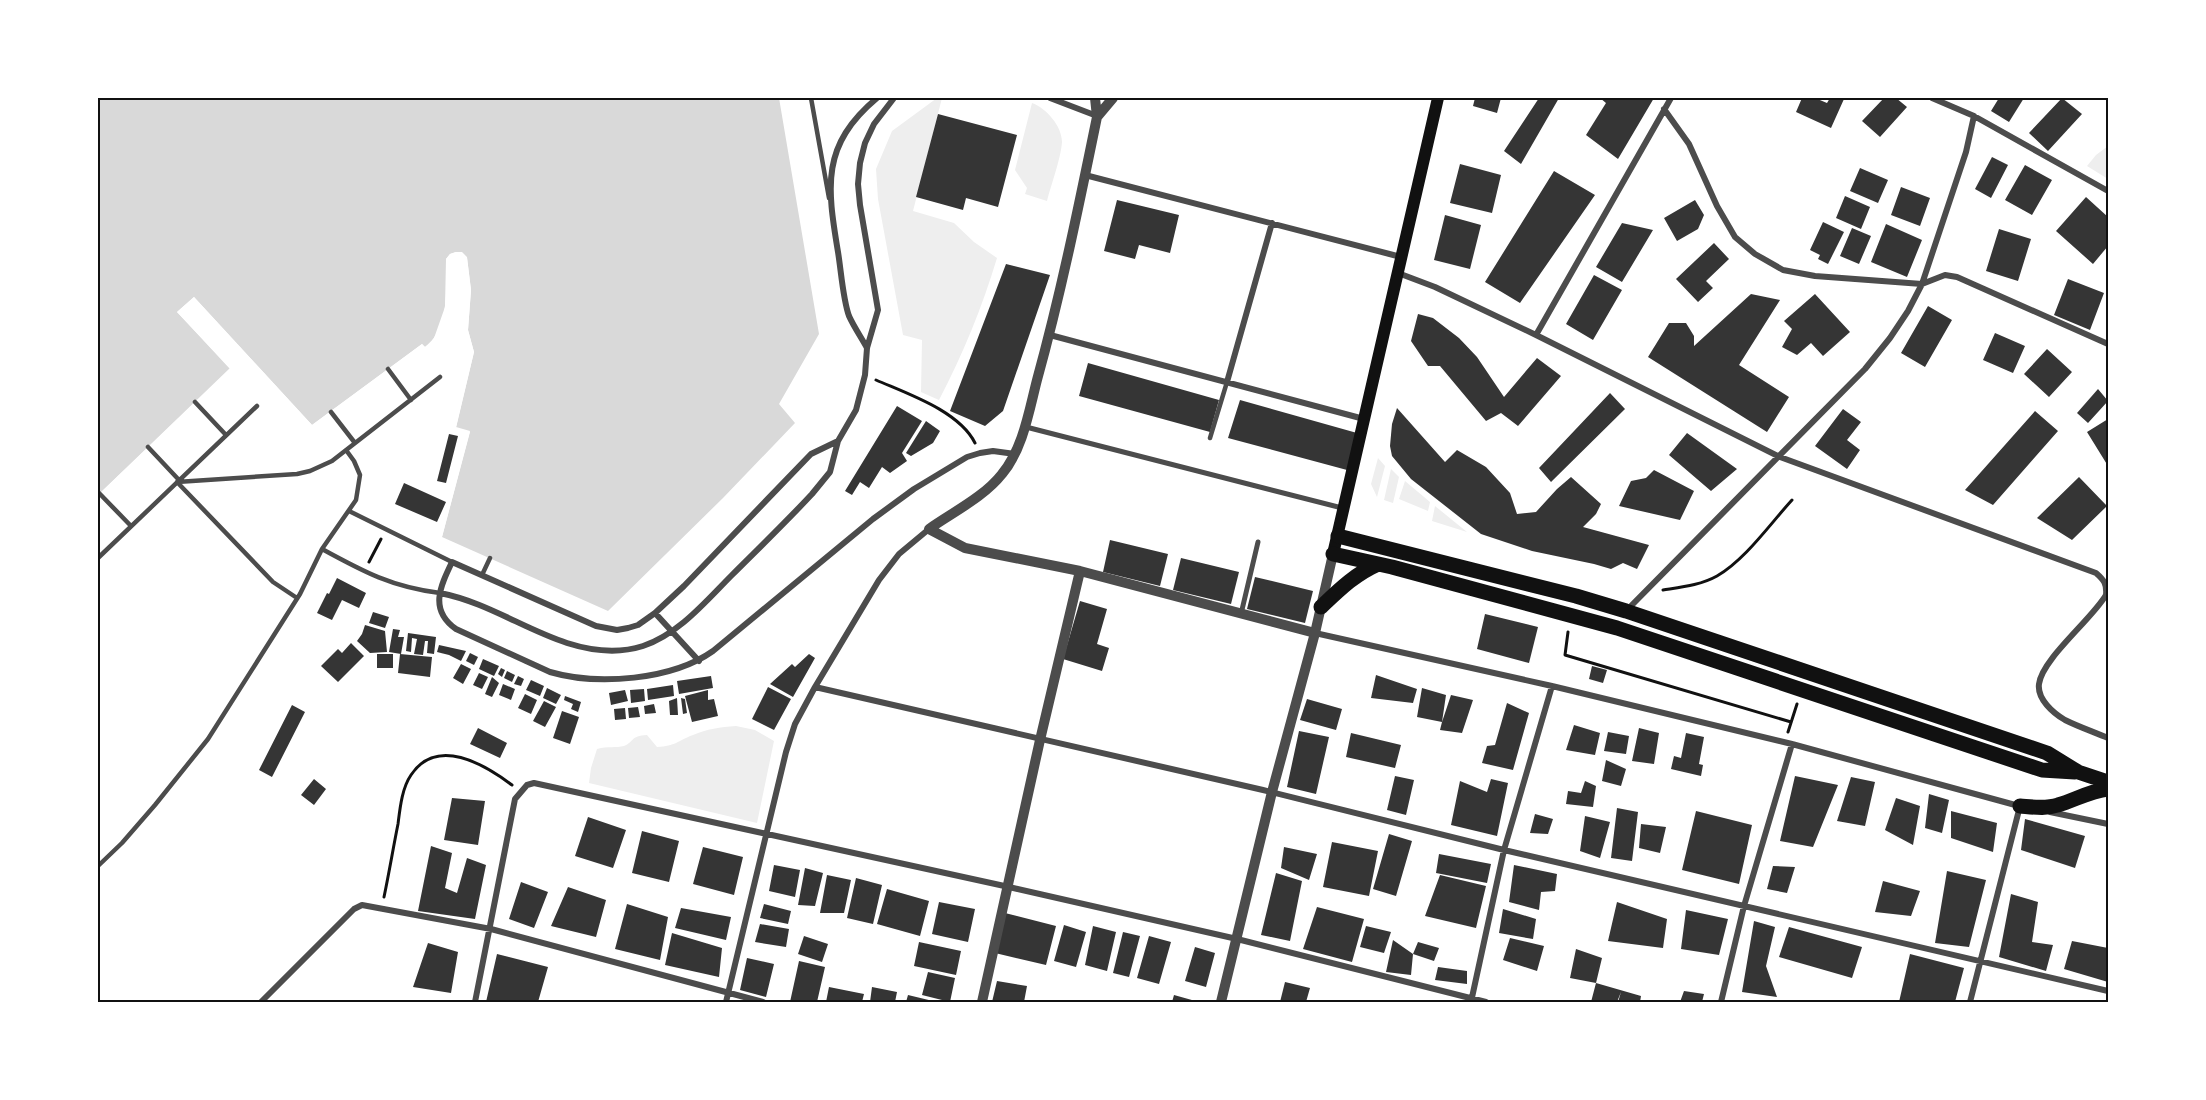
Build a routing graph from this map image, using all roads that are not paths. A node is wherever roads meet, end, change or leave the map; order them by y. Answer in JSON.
{"nodes":[{"id":1,"x":811,"y":98,"type":"edge"},
{"id":2,"x":877,"y":98,"type":"edge"},
{"id":3,"x":894,"y":98,"type":"edge"},
{"id":4,"x":1050,"y":98,"type":"edge"},
{"id":5,"x":1095,"y":98,"type":"edge"},
{"id":6,"x":1113,"y":98,"type":"edge"},
{"id":7,"x":1438,"y":98,"type":"edge"},
{"id":8,"x":1671,"y":98,"type":"edge"},
{"id":9,"x":1932,"y":98,"type":"edge"},
{"id":10,"x":1664,"y":109,"type":"junction"},
{"id":11,"x":1974,"y":116,"type":"junction"},
{"id":12,"x":1097,"y":117,"type":"junction"},
{"id":13,"x":1085,"y":175,"type":"junction"},
{"id":14,"x":2109,"y":190,"type":"edge"},
{"id":15,"x":831,"y":210,"type":"junction"},
{"id":16,"x":1272,"y":223,"type":"junction"},
{"id":17,"x":1401,"y":257,"type":"junction"},
{"id":18,"x":1398,"y":273,"type":"junction"},
{"id":19,"x":1922,"y":284,"type":"junction"},
{"id":20,"x":1050,"y":335,"type":"junction"},
{"id":21,"x":1536,"y":335,"type":"junction"},
{"id":22,"x":2109,"y":344,"type":"edge"},
{"id":23,"x":867,"y":348,"type":"junction"},
{"id":24,"x":388,"y":369,"type":"dead end"},
{"id":25,"x":440,"y":377,"type":"dead end"},
{"id":26,"x":1227,"y":382,"type":"junction"},
{"id":27,"x":411,"y":400,"type":"junction"},
{"id":28,"x":195,"y":402,"type":"dead end"},
{"id":29,"x":257,"y":406,"type":"dead end"},
{"id":30,"x":331,"y":411,"type":"dead end"},
{"id":31,"x":1364,"y":419,"type":"junction"},
{"id":32,"x":1025,"y":427,"type":"junction"},
{"id":33,"x":226,"y":435,"type":"junction"},
{"id":34,"x":1210,"y":438,"type":"dead end"},
{"id":35,"x":838,"y":441,"type":"junction"},
{"id":36,"x":355,"y":443,"type":"junction"},
{"id":37,"x":148,"y":447,"type":"dead end"},
{"id":38,"x":346,"y":450,"type":"junction"},
{"id":39,"x":1015,"y":454,"type":"junction"},
{"id":40,"x":1780,"y":457,"type":"junction"},
{"id":41,"x":178,"y":481,"type":"junction"},
{"id":42,"x":99,"y":493,"type":"dead end"},
{"id":43,"x":1344,"y":508,"type":"junction"},
{"id":44,"x":349,"y":511,"type":"junction"},
{"id":45,"x":131,"y":526,"type":"junction"},
{"id":46,"x":929,"y":529,"type":"junction"},
{"id":47,"x":1338,"y":536,"type":"junction"},
{"id":48,"x":1258,"y":542,"type":"dead end"},
{"id":49,"x":322,"y":549,"type":"junction"},
{"id":50,"x":1334,"y":554,"type":"junction"},
{"id":51,"x":98,"y":558,"type":"edge"},
{"id":52,"x":490,"y":558,"type":"dead end"},
{"id":53,"x":452,"y":562,"type":"junction"},
{"id":54,"x":1378,"y":564,"type":"junction"},
{"id":55,"x":1080,"y":571,"type":"junction"},
{"id":56,"x":482,"y":576,"type":"junction"},
{"id":57,"x":440,"y":593,"type":"junction"},
{"id":58,"x":297,"y":598,"type":"junction"},
{"id":59,"x":1321,"y":607,"type":"junction"},
{"id":60,"x":1626,"y":611,"type":"junction"},
{"id":61,"x":655,"y":613,"type":"junction"},
{"id":62,"x":1241,"y":614,"type":"junction"},
{"id":63,"x":672,"y":631,"type":"junction"},
{"id":64,"x":1315,"y":633,"type":"junction"},
{"id":65,"x":699,"y":660,"type":"junction"},
{"id":66,"x":1552,"y":686,"type":"junction"},
{"id":67,"x":815,"y":687,"type":"junction"},
{"id":68,"x":2109,"y":738,"type":"edge"},
{"id":69,"x":1040,"y":740,"type":"junction"},
{"id":70,"x":1788,"y":743,"type":"junction"},
{"id":71,"x":2078,"y":772,"type":"junction"},
{"id":72,"x":2109,"y":783,"type":"edge"},
{"id":73,"x":2109,"y":789,"type":"edge"},
{"id":74,"x":1272,"y":792,"type":"junction"},
{"id":75,"x":2020,"y":806,"type":"junction"},
{"id":76,"x":2109,"y":824,"type":"edge"},
{"id":77,"x":766,"y":833,"type":"junction"},
{"id":78,"x":1504,"y":850,"type":"junction"},
{"id":79,"x":98,"y":866,"type":"edge"},
{"id":80,"x":1009,"y":887,"type":"junction"},
{"id":81,"x":1744,"y":906,"type":"junction"},
{"id":82,"x":491,"y":929,"type":"junction"},
{"id":83,"x":1237,"y":939,"type":"junction"},
{"id":84,"x":1979,"y":962,"type":"junction"},
{"id":85,"x":2109,"y":991,"type":"edge"},
{"id":86,"x":729,"y":993,"type":"junction"},
{"id":87,"x":1472,"y":1001,"type":"edge"},
{"id":88,"x":261,"y":1002,"type":"edge"},
{"id":89,"x":475,"y":1002,"type":"edge"},
{"id":90,"x":726,"y":1002,"type":"edge"},
{"id":91,"x":763,"y":1002,"type":"edge"},
{"id":92,"x":982,"y":1002,"type":"edge"},
{"id":93,"x":1221,"y":1002,"type":"edge"},
{"id":94,"x":1486,"y":1002,"type":"edge"},
{"id":95,"x":1721,"y":1002,"type":"edge"},
{"id":96,"x":1970,"y":1002,"type":"edge"}],
"edges":[{"from":1,"to":15,"type":"lane"},
{"from":2,"to":15,"type":"street"},
{"from":3,"to":23,"type":"street"},
{"from":4,"to":12,"type":"street"},
{"from":5,"to":12,"type":"street"},
{"from":6,"to":12,"type":"street"},
{"from":7,"to":17,"type":"main road"},
{"from":8,"to":10,"type":"street"},
{"from":9,"to":11,"type":"street"},
{"from":10,"to":19,"type":"street"},
{"from":10,"to":21,"type":"street"},
{"from":11,"to":14,"type":"street"},
{"from":11,"to":19,"type":"street"},
{"from":12,"to":13,"type":"street"},
{"from":13,"to":16,"type":"street"},
{"from":13,"to":20,"type":"street"},
{"from":15,"to":23,"type":"street"},
{"from":16,"to":17,"type":"street"},
{"from":16,"to":26,"type":"street"},
{"from":17,"to":18,"type":"main road"},
{"from":18,"to":21,"type":"street"},
{"from":18,"to":31,"type":"main road"},
{"from":19,"to":22,"type":"street"},
{"from":19,"to":40,"type":"street"},
{"from":20,"to":26,"type":"street"},
{"from":20,"to":32,"type":"street"},
{"from":21,"to":40,"type":"street"},
{"from":23,"to":35,"type":"street"},
{"from":24,"to":27,"type":"lane"},
{"from":25,"to":27,"type":"lane"},
{"from":26,"to":31,"type":"street"},
{"from":26,"to":34,"type":"lane"},
{"from":27,"to":36,"type":"lane"},
{"from":28,"to":33,"type":"lane"},
{"from":29,"to":33,"type":"lane"},
{"from":30,"to":36,"type":"lane"},
{"from":31,"to":43,"type":"main road"},
{"from":32,"to":39,"type":"street"},
{"from":32,"to":43,"type":"street"},
{"from":33,"to":41,"type":"lane"},
{"from":35,"to":61,"type":"street"},
{"from":35,"to":63,"type":"street"},
{"from":36,"to":38,"type":"lane"},
{"from":37,"to":41,"type":"lane"},
{"from":38,"to":41,"type":"lane"},
{"from":38,"to":44,"type":"lane"},
{"from":39,"to":46,"type":"street"},
{"from":39,"to":65,"type":"street"},
{"from":40,"to":60,"type":"street"},
{"from":40,"to":68,"type":"street"},
{"from":41,"to":45,"type":"lane"},
{"from":41,"to":58,"type":"lane"},
{"from":42,"to":45,"type":"lane"},
{"from":43,"to":47,"type":"main road"},
{"from":44,"to":49,"type":"lane"},
{"from":44,"to":53,"type":"lane"},
{"from":45,"to":51,"type":"lane"},
{"from":46,"to":55,"type":"street"},
{"from":46,"to":67,"type":"street"},
{"from":47,"to":50,"type":"main road"},
{"from":47,"to":60,"type":"main road"},
{"from":48,"to":62,"type":"street"},
{"from":49,"to":57,"type":"lane"},
{"from":49,"to":58,"type":"lane"},
{"from":50,"to":54,"type":"main road"},
{"from":50,"to":59,"type":"street"},
{"from":52,"to":56,"type":"lane"},
{"from":53,"to":56,"type":"street"},
{"from":53,"to":57,"type":"street"},
{"from":54,"to":59,"type":"main road"},
{"from":54,"to":71,"type":"main road"},
{"from":55,"to":62,"type":"street"},
{"from":55,"to":69,"type":"street"},
{"from":56,"to":61,"type":"street"},
{"from":57,"to":63,"type":"street"},
{"from":57,"to":65,"type":"street"},
{"from":58,"to":79,"type":"lane"},
{"from":59,"to":64,"type":"street"},
{"from":60,"to":71,"type":"main road"},
{"from":61,"to":63,"type":"street"},
{"from":62,"to":64,"type":"street"},
{"from":63,"to":65,"type":"street"},
{"from":64,"to":66,"type":"street"},
{"from":64,"to":74,"type":"street"},
{"from":66,"to":70,"type":"street"},
{"from":66,"to":78,"type":"street"},
{"from":67,"to":69,"type":"street"},
{"from":67,"to":77,"type":"street"},
{"from":69,"to":74,"type":"street"},
{"from":69,"to":80,"type":"street"},
{"from":70,"to":75,"type":"street"},
{"from":70,"to":81,"type":"street"},
{"from":71,"to":72,"type":"main road"},
{"from":73,"to":75,"type":"main road"},
{"from":74,"to":78,"type":"street"},
{"from":74,"to":83,"type":"street"},
{"from":75,"to":76,"type":"street"},
{"from":75,"to":84,"type":"street"},
{"from":77,"to":80,"type":"street"},
{"from":77,"to":82,"type":"street"},
{"from":77,"to":86,"type":"street"},
{"from":78,"to":81,"type":"street"},
{"from":78,"to":87,"type":"street"},
{"from":80,"to":83,"type":"street"},
{"from":80,"to":92,"type":"street"},
{"from":81,"to":84,"type":"street"},
{"from":81,"to":95,"type":"street"},
{"from":82,"to":86,"type":"street"},
{"from":82,"to":88,"type":"street"},
{"from":82,"to":89,"type":"street"},
{"from":83,"to":87,"type":"street"},
{"from":83,"to":93,"type":"street"},
{"from":84,"to":85,"type":"street"},
{"from":84,"to":96,"type":"street"},
{"from":86,"to":90,"type":"street"},
{"from":86,"to":91,"type":"street"},
{"from":87,"to":94,"type":"street"}]}
